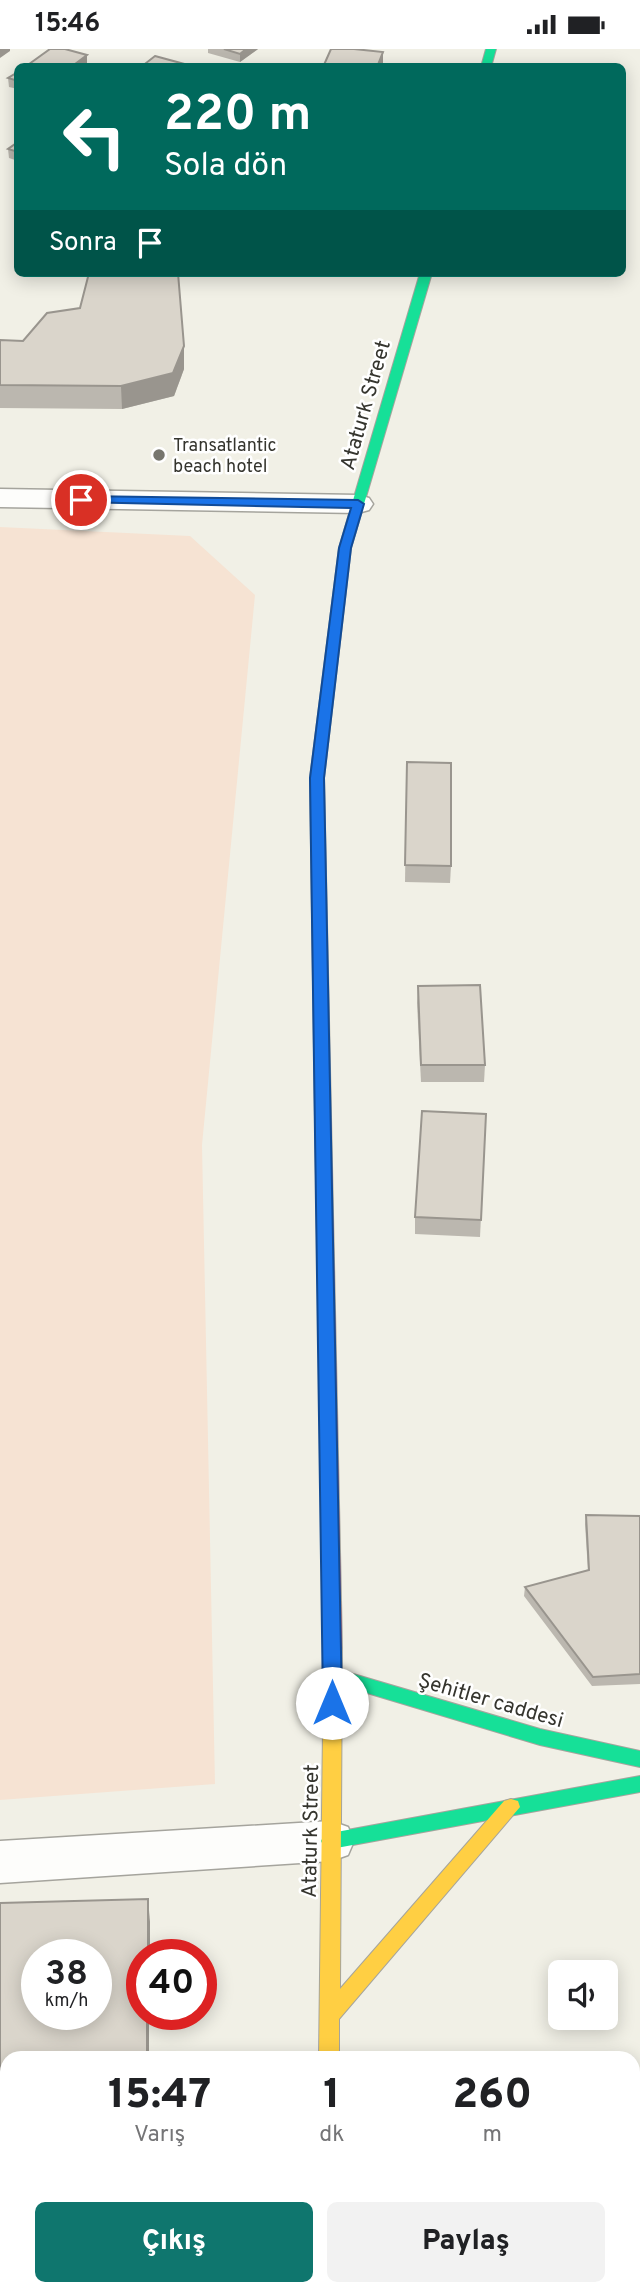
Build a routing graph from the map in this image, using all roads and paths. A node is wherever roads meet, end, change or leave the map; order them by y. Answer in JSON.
{"nodes":[{"id":1,"x":425,"y":277,"type":"edge"},
{"id":2,"x":0,"y":498,"type":"edge"},
{"id":3,"x":358,"y":504,"type":"junction"},
{"id":4,"x":333,"y":1676,"type":"junction"},
{"id":5,"x":640,"y":1759,"type":"edge"},
{"id":6,"x":640,"y":1784,"type":"edge"},
{"id":7,"x":511,"y":1807,"type":"junction"},
{"id":8,"x":331,"y":1840,"type":"junction"},
{"id":9,"x":0,"y":1862,"type":"edge"},
{"id":10,"x":329,"y":2016,"type":"junction"},
{"id":11,"x":329,"y":2051,"type":"edge"}],
"edges":[{"from":1,"to":3,"type":"street","name":"Ataturk Street"},
{"from":2,"to":3,"type":"street"},
{"from":3,"to":4,"type":"street","name":"Ataturk Street"},
{"from":4,"to":5,"type":"street","name":"Şehitler caddesi"},
{"from":4,"to":8,"type":"street","name":"Ataturk Street"},
{"from":6,"to":7,"type":"street"},
{"from":7,"to":8,"type":"street"},
{"from":7,"to":10,"type":"street"},
{"from":8,"to":9,"type":"street"},
{"from":8,"to":10,"type":"street","name":"Ataturk Street"},
{"from":10,"to":11,"type":"street","name":"Ataturk Street"}]}
